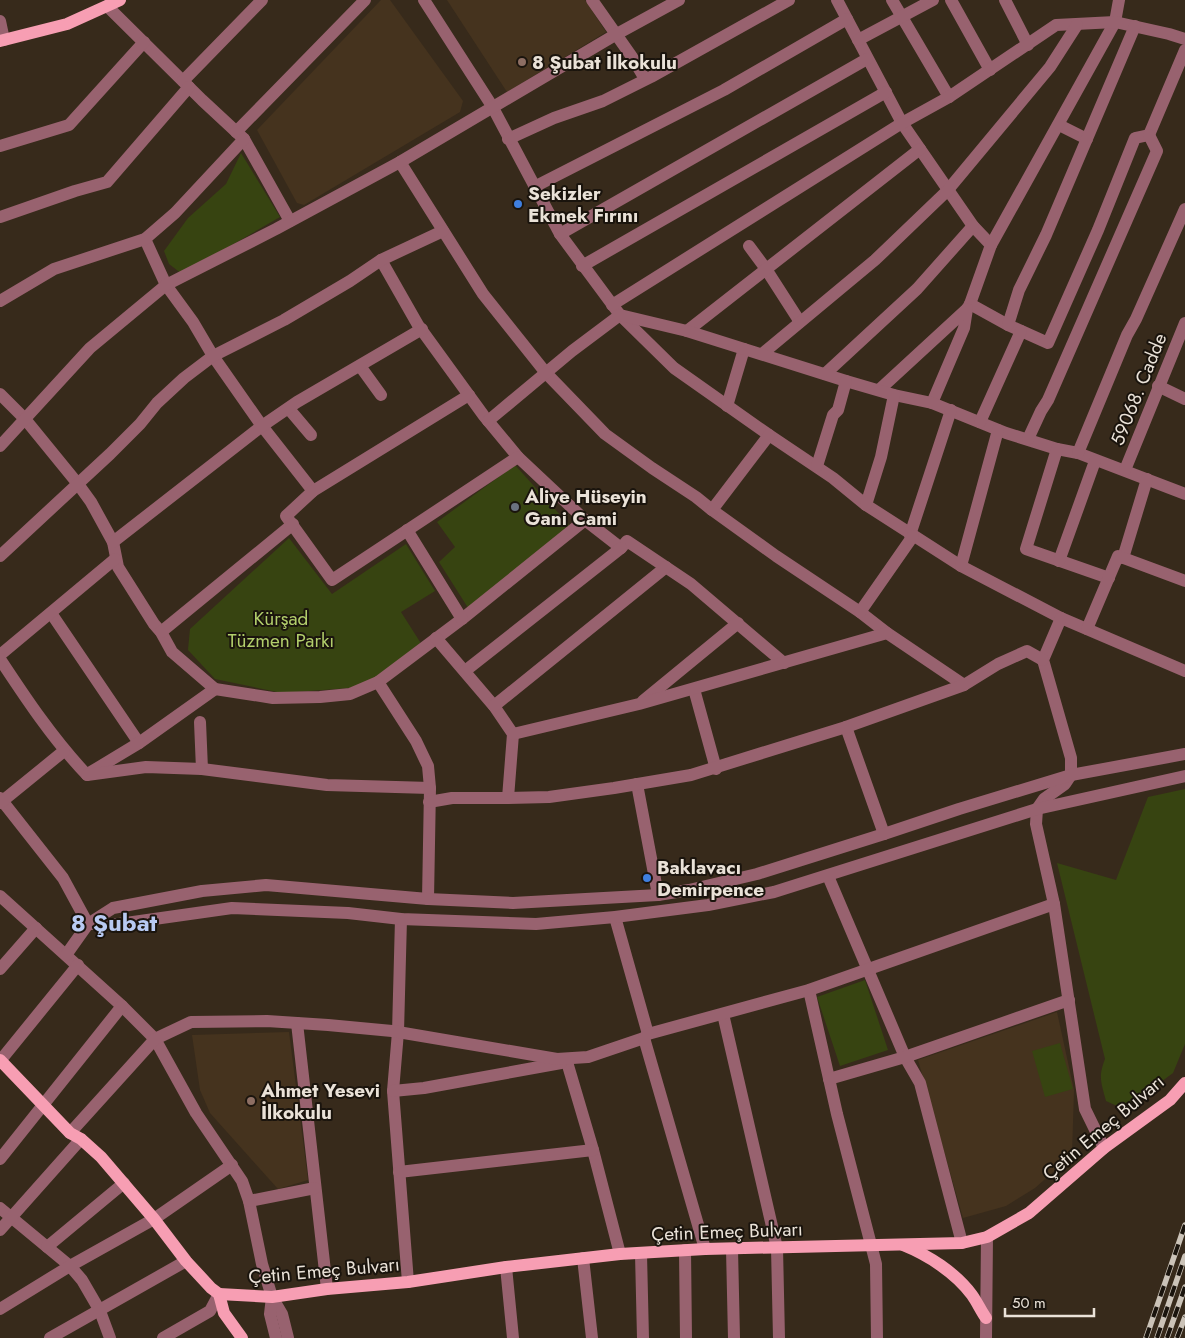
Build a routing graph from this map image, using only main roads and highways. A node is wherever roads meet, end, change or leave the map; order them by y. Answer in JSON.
{"nodes":[{"id":1,"x":120,"y":0,"type":"edge"},
{"id":2,"x":2,"y":40,"type":"edge"},
{"id":3,"x":0,"y":1061,"type":"edge"},
{"id":4,"x":1185,"y":1083,"type":"edge"},
{"id":5,"x":898,"y":1244,"type":"junction"},
{"id":6,"x":219,"y":1294,"type":"junction"},
{"id":7,"x":986,"y":1318,"type":"road end"},
{"id":8,"x":242,"y":1338,"type":"edge"}],
"edges":[{"from":1,"to":2,"type":"main road"},
{"from":3,"to":6,"type":"main road"},
{"from":4,"to":5,"type":"main road","name":"Çetin Emeç Bulvarı"},
{"from":5,"to":6,"type":"main road","name":"Çetin Emeç Bulvarı"},
{"from":5,"to":7,"type":"main road"},
{"from":6,"to":8,"type":"main road"}]}
